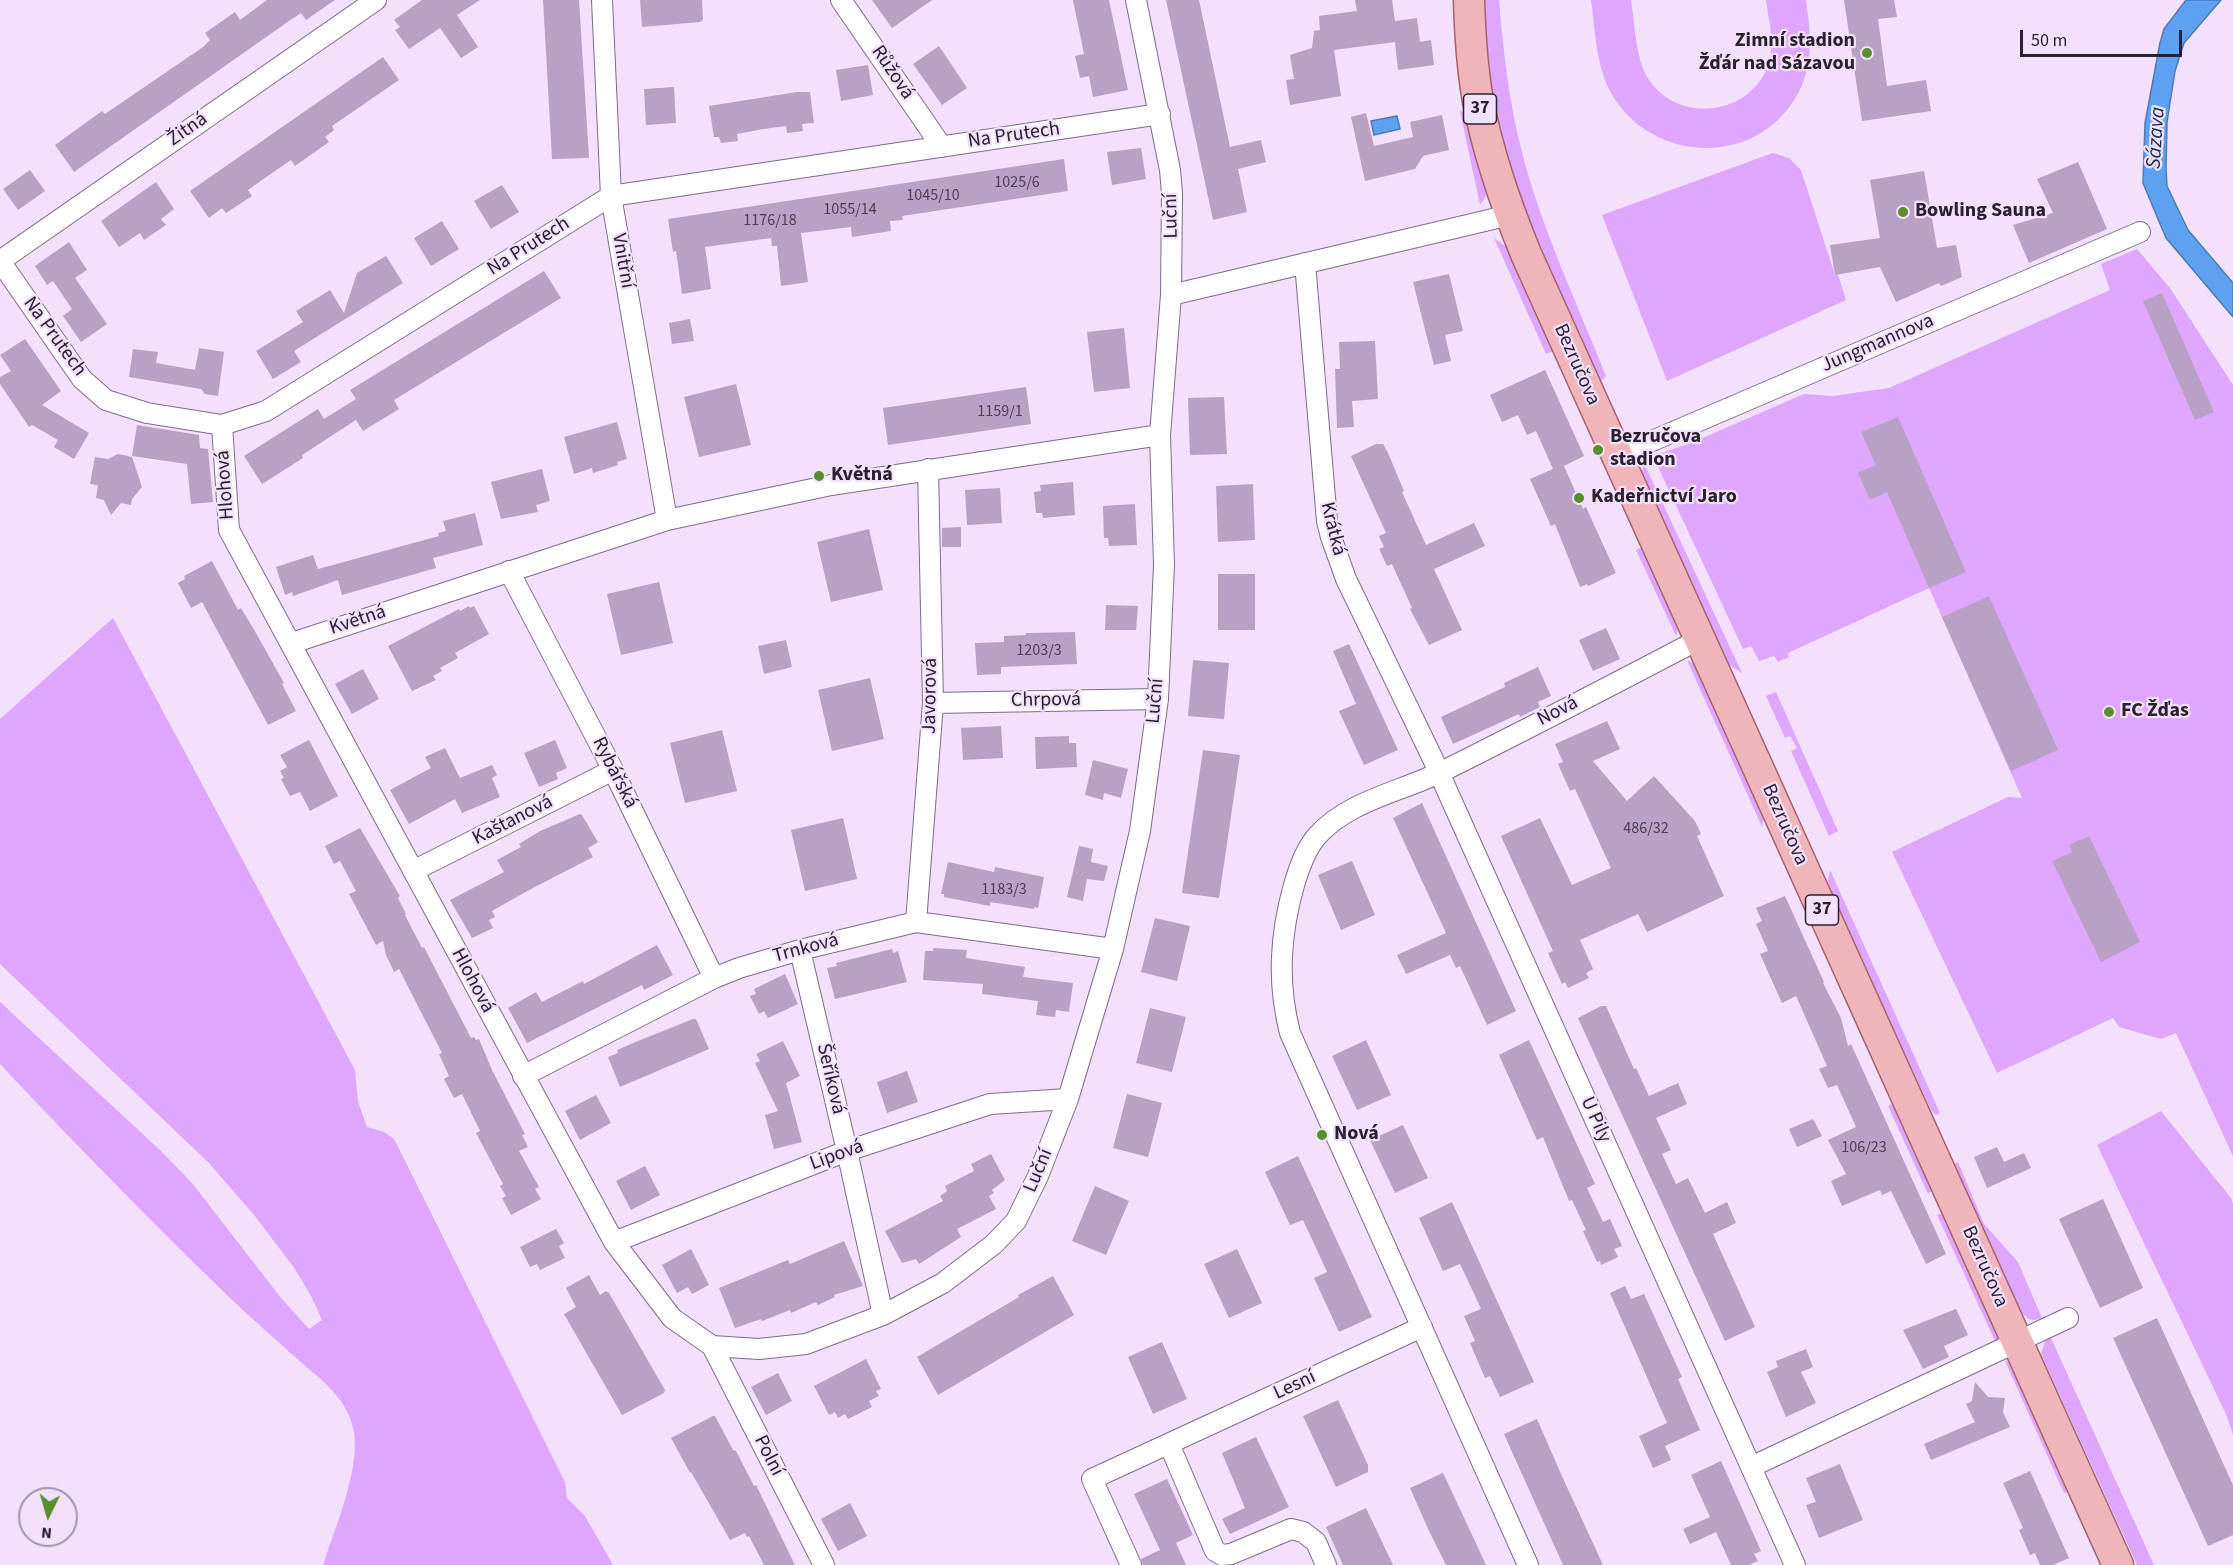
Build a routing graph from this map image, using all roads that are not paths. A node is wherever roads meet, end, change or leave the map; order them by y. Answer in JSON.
{"nodes":[{"id":1,"x":376,"y":0,"type":"edge"},
{"id":2,"x":602,"y":0,"type":"edge"},
{"id":3,"x":841,"y":0,"type":"edge"},
{"id":4,"x":1136,"y":0,"type":"edge"},
{"id":5,"x":1469,"y":0,"type":"edge"},
{"id":6,"x":1160,"y":114,"type":"junction"},
{"id":7,"x":942,"y":147,"type":"junction"},
{"id":8,"x":611,"y":196,"type":"junction"},
{"id":9,"x":1510,"y":215,"type":"junction"},
{"id":10,"x":2140,"y":232,"type":"dead end"},
{"id":11,"x":0,"y":261,"type":"edge"},
{"id":12,"x":1305,"y":263,"type":"junction"},
{"id":13,"x":1171,"y":295,"type":"junction"},
{"id":14,"x":222,"y":425,"type":"junction"},
{"id":15,"x":1160,"y":435,"type":"junction"},
{"id":16,"x":1617,"y":456,"type":"junction"},
{"id":17,"x":928,"y":469,"type":"junction"},
{"id":18,"x":667,"y":520,"type":"junction"},
{"id":19,"x":509,"y":571,"type":"junction"},
{"id":20,"x":1700,"y":639,"type":"junction"},
{"id":21,"x":292,"y":644,"type":"junction"},
{"id":22,"x":1158,"y":699,"type":"junction"},
{"id":23,"x":933,"y":703,"type":"junction"},
{"id":24,"x":613,"y":770,"type":"junction"},
{"id":25,"x":1439,"y":773,"type":"junction"},
{"id":26,"x":413,"y":871,"type":"junction"},
{"id":27,"x":916,"y":922,"type":"junction"},
{"id":28,"x":800,"y":950,"type":"junction"},
{"id":29,"x":1113,"y":950,"type":"junction"},
{"id":30,"x":714,"y":978,"type":"junction"},
{"id":31,"x":523,"y":1076,"type":"junction"},
{"id":32,"x":1068,"y":1099,"type":"junction"},
{"id":33,"x":848,"y":1151,"type":"junction"},
{"id":34,"x":614,"y":1242,"type":"junction"},
{"id":35,"x":883,"y":1315,"type":"junction"},
{"id":36,"x":2068,"y":1318,"type":"dead end"},
{"id":37,"x":1422,"y":1328,"type":"junction"},
{"id":38,"x":2017,"y":1342,"type":"junction"},
{"id":39,"x":712,"y":1346,"type":"junction"},
{"id":40,"x":1169,"y":1444,"type":"junction"},
{"id":41,"x":1751,"y":1467,"type":"junction"},
{"id":42,"x":824,"y":1565,"type":"edge"},
{"id":43,"x":1131,"y":1565,"type":"edge"},
{"id":44,"x":1326,"y":1565,"type":"edge"},
{"id":45,"x":1528,"y":1565,"type":"edge"},
{"id":46,"x":1795,"y":1565,"type":"edge"},
{"id":47,"x":2118,"y":1565,"type":"edge"}],
"edges":[{"from":1,"to":11,"type":"street","name":"Žitná"},
{"from":2,"to":8,"type":"street","name":"Vnitřní"},
{"from":3,"to":7,"type":"street","name":"Růžová"},
{"from":4,"to":6,"type":"street","name":"Luční"},
{"from":5,"to":9,"type":"main road","number":"37"},
{"from":6,"to":7,"type":"street","name":"Na Prutech"},
{"from":6,"to":13,"type":"street","name":"Luční"},
{"from":7,"to":8,"type":"street","name":"Na Prutech"},
{"from":8,"to":14,"type":"street","name":"Na Prutech"},
{"from":8,"to":18,"type":"street","name":"Vnitřní"},
{"from":9,"to":12,"type":"street"},
{"from":9,"to":16,"type":"main road","name":"Bezručova","number":"37"},
{"from":10,"to":16,"type":"street","name":"Jungmannova"},
{"from":11,"to":14,"type":"street","name":"Na Prutech"},
{"from":12,"to":13,"type":"street"},
{"from":12,"to":25,"type":"street","name":"Krátká"},
{"from":13,"to":15,"type":"street","name":"Luční"},
{"from":14,"to":21,"type":"street","name":"Hlohová"},
{"from":15,"to":17,"type":"street","name":"Květná"},
{"from":15,"to":22,"type":"street","name":"Luční"},
{"from":16,"to":20,"type":"main road","name":"Bezručova","number":"37"},
{"from":17,"to":18,"type":"street","name":"Květná"},
{"from":17,"to":23,"type":"street","name":"Javorová"},
{"from":18,"to":19,"type":"street","name":"Květná"},
{"from":19,"to":21,"type":"street","name":"Květná"},
{"from":19,"to":24,"type":"street","name":"Rybářská"},
{"from":20,"to":25,"type":"street","name":"Nová"},
{"from":20,"to":38,"type":"main road","name":"Bezručova","number":"37"},
{"from":21,"to":26,"type":"street","name":"Hlohová"},
{"from":22,"to":23,"type":"street","name":"Chrpová"},
{"from":22,"to":29,"type":"street","name":"Luční"},
{"from":23,"to":27,"type":"street","name":"Javorová"},
{"from":24,"to":26,"type":"street","name":"Kaštanová"},
{"from":24,"to":30,"type":"street","name":"Rybářská"},
{"from":25,"to":37,"type":"street","name":"Nová"},
{"from":25,"to":41,"type":"street","name":"U Pily"},
{"from":26,"to":31,"type":"street","name":"Hlohová"},
{"from":27,"to":28,"type":"street","name":"Trnková"},
{"from":27,"to":29,"type":"street","name":"Trnková"},
{"from":28,"to":30,"type":"street","name":"Trnková"},
{"from":28,"to":33,"type":"street","name":"Šeříková"},
{"from":29,"to":32,"type":"street","name":"Luční"},
{"from":30,"to":31,"type":"street","name":"Trnková"},
{"from":31,"to":34,"type":"street","name":"Hlohová"},
{"from":32,"to":33,"type":"street","name":"Lipová"},
{"from":32,"to":35,"type":"street","name":"Luční"},
{"from":33,"to":34,"type":"street","name":"Lipová"},
{"from":33,"to":35,"type":"street","name":"Šeříková"},
{"from":34,"to":39,"type":"street","name":"Hlohová"},
{"from":35,"to":39,"type":"street"},
{"from":36,"to":38,"type":"street"},
{"from":37,"to":40,"type":"street","name":"Lesní"},
{"from":37,"to":45,"type":"street","name":"Nová"},
{"from":38,"to":41,"type":"street"},
{"from":38,"to":47,"type":"main road","name":"Bezručova","number":"37"},
{"from":39,"to":42,"type":"street","name":"Polní"},
{"from":40,"to":43,"type":"street","name":"Lesní"},
{"from":40,"to":44,"type":"street"},
{"from":41,"to":46,"type":"street","name":"U Pily"}]}
